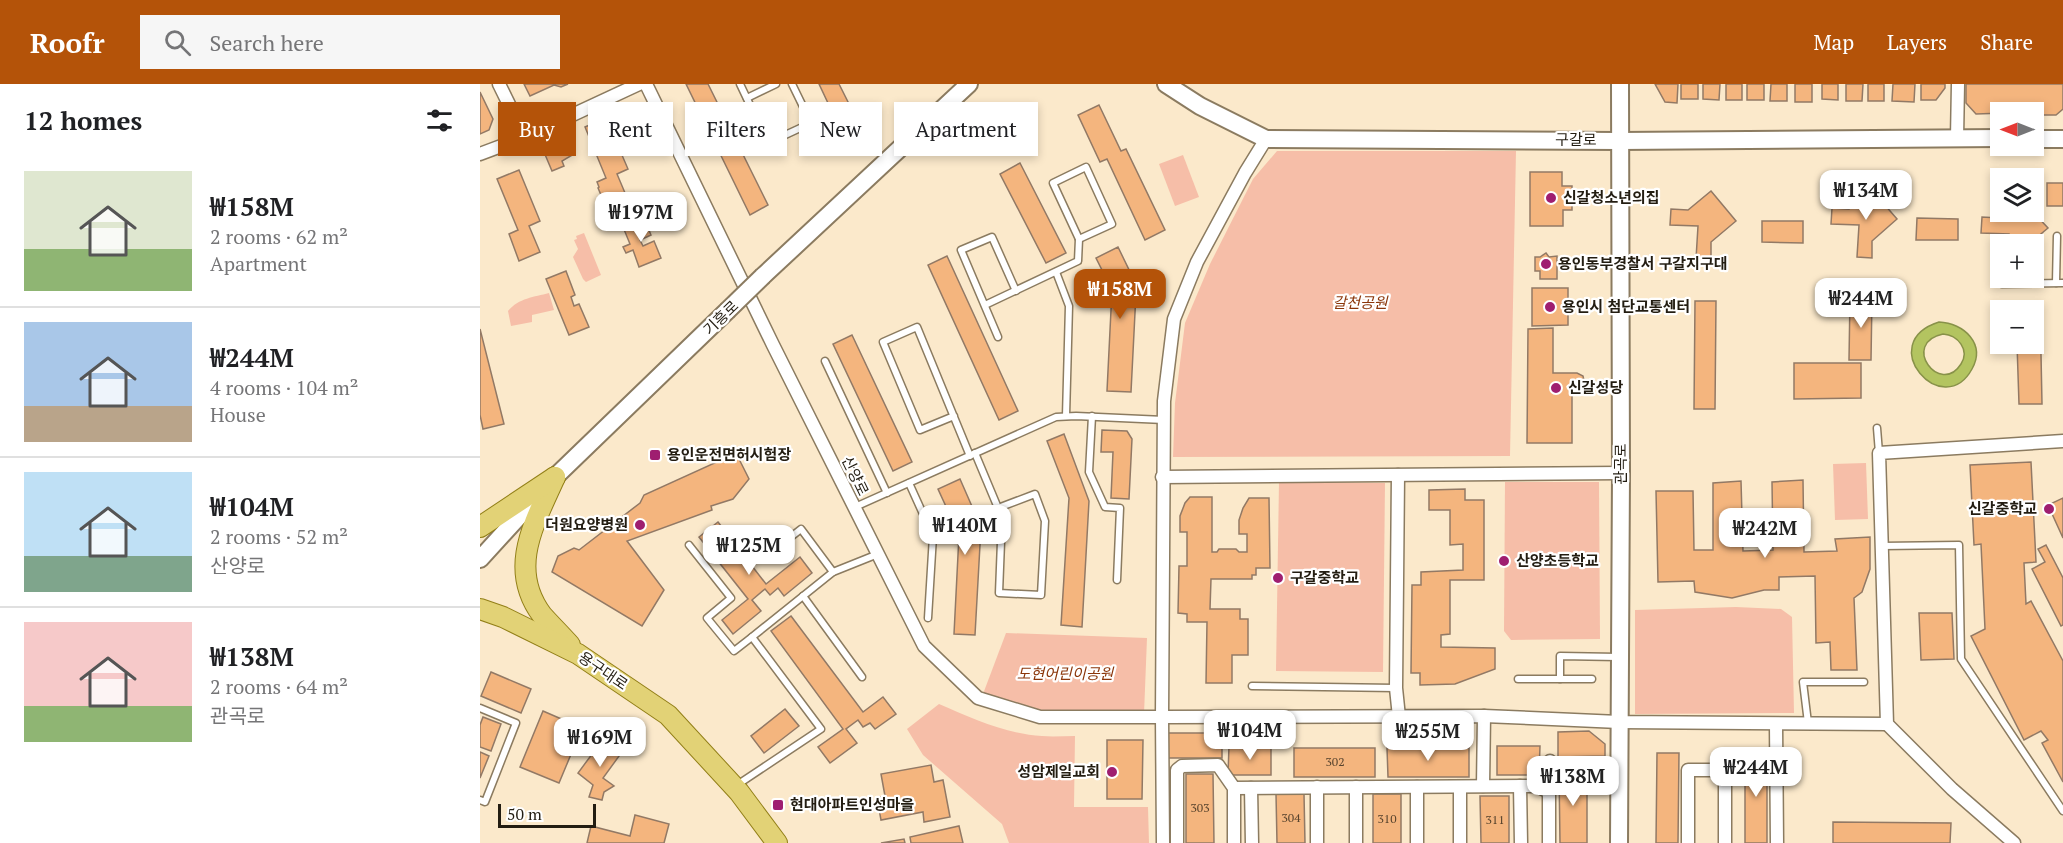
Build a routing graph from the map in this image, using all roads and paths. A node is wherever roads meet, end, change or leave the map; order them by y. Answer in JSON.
{"nodes":[{"id":1,"x":499,"y":84,"type":"edge"},
{"id":2,"x":639,"y":84,"type":"edge"},
{"id":3,"x":646,"y":84,"type":"edge"},
{"id":4,"x":740,"y":84,"type":"edge"},
{"id":5,"x":776,"y":84,"type":"edge"},
{"id":6,"x":792,"y":84,"type":"edge"},
{"id":7,"x":969,"y":84,"type":"edge"},
{"id":8,"x":1166,"y":84,"type":"edge"},
{"id":9,"x":1620,"y":84,"type":"edge"},
{"id":10,"x":1958,"y":84,"type":"edge"},
{"id":11,"x":747,"y":98,"type":"junction"},
{"id":12,"x":508,"y":102,"type":"edge"},
{"id":13,"x":576,"y":113,"type":"edge"},
{"id":14,"x":1957,"y":138,"type":"junction"},
{"id":15,"x":1990,"y":138,"type":"edge"},
{"id":16,"x":1266,"y":139,"type":"junction"},
{"id":17,"x":2044,"y":139,"type":"edge"},
{"id":18,"x":2063,"y":139,"type":"edge"},
{"id":19,"x":1620,"y":141,"type":"junction"},
{"id":20,"x":498,"y":147,"type":"edge"},
{"id":21,"x":480,"y":154,"type":"edge"},
{"id":22,"x":2057,"y":236,"type":"dead end"},
{"id":23,"x":1079,"y":239,"type":"junction"},
{"id":24,"x":1056,"y":272,"type":"junction"},
{"id":25,"x":2044,"y":283,"type":"edge"},
{"id":26,"x":2060,"y":283,"type":"edge"},
{"id":27,"x":1016,"y":291,"type":"junction"},
{"id":28,"x":985,"y":305,"type":"junction"},
{"id":29,"x":998,"y":337,"type":"dead end"},
{"id":30,"x":825,"y":362,"type":"dead end"},
{"id":31,"x":954,"y":416,"type":"junction"},
{"id":32,"x":1066,"y":416,"type":"junction"},
{"id":33,"x":1092,"y":416,"type":"junction"},
{"id":34,"x":1164,"y":420,"type":"junction"},
{"id":35,"x":1877,"y":428,"type":"dead end"},
{"id":36,"x":2063,"y":441,"type":"edge"},
{"id":37,"x":1879,"y":453,"type":"junction"},
{"id":38,"x":973,"y":455,"type":"junction"},
{"id":39,"x":1621,"y":473,"type":"junction"},
{"id":40,"x":1398,"y":475,"type":"junction"},
{"id":41,"x":555,"y":477,"type":"junction"},
{"id":42,"x":1162,"y":477,"type":"junction"},
{"id":43,"x":909,"y":483,"type":"junction"},
{"id":44,"x":887,"y":493,"type":"junction"},
{"id":45,"x":854,"y":507,"type":"junction"},
{"id":46,"x":998,"y":508,"type":"junction"},
{"id":47,"x":480,"y":527,"type":"edge"},
{"id":48,"x":689,"y":545,"type":"dead end"},
{"id":49,"x":1881,"y":546,"type":"junction"},
{"id":50,"x":768,"y":555,"type":"dead end"},
{"id":51,"x":878,"y":555,"type":"junction"},
{"id":52,"x":480,"y":559,"type":"edge"},
{"id":53,"x":833,"y":572,"type":"junction"},
{"id":54,"x":1117,"y":579,"type":"dead end"},
{"id":55,"x":803,"y":596,"type":"junction"},
{"id":56,"x":480,"y":609,"type":"edge"},
{"id":57,"x":928,"y":618,"type":"dead end"},
{"id":58,"x":752,"y":637,"type":"junction"},
{"id":59,"x":578,"y":654,"type":"junction"},
{"id":60,"x":1619,"y":657,"type":"junction"},
{"id":61,"x":862,"y":677,"type":"dead end"},
{"id":62,"x":1518,"y":679,"type":"dead end"},
{"id":63,"x":1560,"y":679,"type":"junction"},
{"id":64,"x":1592,"y":679,"type":"dead end"},
{"id":65,"x":1864,"y":682,"type":"dead end"},
{"id":66,"x":1252,"y":686,"type":"dead end"},
{"id":67,"x":1396,"y":688,"type":"junction"},
{"id":68,"x":480,"y":708,"type":"edge"},
{"id":69,"x":1484,"y":716,"type":"junction"},
{"id":70,"x":1162,"y":717,"type":"junction"},
{"id":71,"x":1399,"y":717,"type":"junction"},
{"id":72,"x":1619,"y":722,"type":"junction"},
{"id":73,"x":1808,"y":723,"type":"junction"},
{"id":74,"x":1776,"y":724,"type":"junction"},
{"id":75,"x":1887,"y":724,"type":"junction"},
{"id":76,"x":1550,"y":761,"type":"dead end"},
{"id":77,"x":1483,"y":786,"type":"junction"},
{"id":78,"x":1520,"y":786,"type":"junction"},
{"id":79,"x":735,"y":787,"type":"junction"},
{"id":80,"x":1356,"y":787,"type":"junction"},
{"id":81,"x":1417,"y":787,"type":"junction"},
{"id":82,"x":1460,"y":787,"type":"junction"},
{"id":83,"x":1540,"y":787,"type":"junction"},
{"id":84,"x":1234,"y":788,"type":"junction"},
{"id":85,"x":1251,"y":788,"type":"junction"},
{"id":86,"x":1317,"y":788,"type":"junction"},
{"id":87,"x":480,"y":800,"type":"edge"},
{"id":88,"x":2063,"y":812,"type":"edge"},
{"id":89,"x":777,"y":843,"type":"edge"},
{"id":90,"x":1163,"y":843,"type":"edge"},
{"id":91,"x":1177,"y":843,"type":"edge"},
{"id":92,"x":1234,"y":843,"type":"edge"},
{"id":93,"x":1252,"y":843,"type":"edge"},
{"id":94,"x":1317,"y":843,"type":"edge"},
{"id":95,"x":1356,"y":843,"type":"edge"},
{"id":96,"x":1417,"y":843,"type":"edge"},
{"id":97,"x":1460,"y":843,"type":"edge"},
{"id":98,"x":1521,"y":843,"type":"edge"},
{"id":99,"x":1550,"y":843,"type":"edge"},
{"id":100,"x":1619,"y":843,"type":"edge"},
{"id":101,"x":1688,"y":843,"type":"edge"},
{"id":102,"x":1725,"y":843,"type":"edge"},
{"id":103,"x":1777,"y":843,"type":"edge"},
{"id":104,"x":2014,"y":843,"type":"edge"}],
"edges":[{"from":1,"to":12,"type":"street"},
{"from":2,"to":13,"type":"street"},
{"from":3,"to":45,"type":"street","name":"산양로"},
{"from":4,"to":11,"type":"lane"},
{"from":5,"to":11,"type":"lane"},
{"from":6,"to":11,"type":"lane"},
{"from":7,"to":41,"type":"street","name":"기흥로","bridge":true},
{"from":8,"to":16,"type":"street","name":"구갈로"},
{"from":9,"to":19,"type":"street","name":"관곡로"},
{"from":10,"to":14,"type":"street"},
{"from":14,"to":15,"type":"street","name":"구갈로"},
{"from":14,"to":19,"type":"street","name":"구갈로"},
{"from":16,"to":19,"type":"street","name":"구갈로"},
{"from":16,"to":34,"type":"street"},
{"from":17,"to":18,"type":"street"},
{"from":19,"to":39,"type":"street","name":"관곡로"},
{"from":20,"to":21,"type":"street"},
{"from":22,"to":26,"type":"lane"},
{"from":23,"to":23,"type":"lane"},
{"from":23,"to":24,"type":"lane"},
{"from":24,"to":27,"type":"lane"},
{"from":24,"to":32,"type":"lane"},
{"from":25,"to":26,"type":"lane"},
{"from":27,"to":28,"type":"lane"},
{"from":27,"to":28,"type":"lane"},
{"from":28,"to":29,"type":"lane"},
{"from":30,"to":44,"type":"lane"},
{"from":31,"to":31,"type":"lane"},
{"from":31,"to":38,"type":"lane"},
{"from":32,"to":33,"type":"lane"},
{"from":32,"to":38,"type":"lane"},
{"from":33,"to":34,"type":"lane"},
{"from":33,"to":54,"type":"lane"},
{"from":34,"to":42,"type":"street"},
{"from":35,"to":37,"type":"lane"},
{"from":36,"to":37,"type":"street"},
{"from":37,"to":49,"type":"street"},
{"from":38,"to":43,"type":"lane"},
{"from":38,"to":46,"type":"lane"},
{"from":39,"to":40,"type":"street"},
{"from":39,"to":60,"type":"street","name":"관곡로"},
{"from":40,"to":42,"type":"street"},
{"from":40,"to":67,"type":"street"},
{"from":41,"to":47,"type":"main road"},
{"from":41,"to":52,"type":"street","name":"기흥로"},
{"from":41,"to":59,"type":"main road"},
{"from":42,"to":70,"type":"street"},
{"from":43,"to":44,"type":"lane"},
{"from":43,"to":57,"type":"lane"},
{"from":44,"to":45,"type":"lane"},
{"from":45,"to":51,"type":"street","name":"산양로"},
{"from":46,"to":46,"type":"lane"},
{"from":48,"to":58,"type":"lane"},
{"from":49,"to":75,"type":"street"},
{"from":49,"to":88,"type":"lane"},
{"from":50,"to":53,"type":"lane"},
{"from":51,"to":53,"type":"lane"},
{"from":51,"to":70,"type":"street","name":"산양로"},
{"from":53,"to":55,"type":"lane"},
{"from":55,"to":58,"type":"lane"},
{"from":55,"to":61,"type":"lane"},
{"from":56,"to":59,"type":"main road","name":"용구대로"},
{"from":58,"to":79,"type":"lane"},
{"from":59,"to":79,"type":"main road","name":"용구대로"},
{"from":60,"to":63,"type":"lane"},
{"from":60,"to":72,"type":"street","name":"관곡로"},
{"from":62,"to":63,"type":"lane"},
{"from":63,"to":64,"type":"lane"},
{"from":65,"to":73,"type":"lane"},
{"from":66,"to":67,"type":"lane"},
{"from":67,"to":71,"type":"street"},
{"from":68,"to":87,"type":"lane"},
{"from":69,"to":71,"type":"street","name":"산양로"},
{"from":69,"to":72,"type":"street","name":"산양로"},
{"from":69,"to":77,"type":"street"},
{"from":70,"to":71,"type":"street","name":"산양로"},
{"from":70,"to":90,"type":"street"},
{"from":72,"to":74,"type":"street","name":"산양로"},
{"from":72,"to":100,"type":"street","name":"관곡로"},
{"from":73,"to":74,"type":"street","name":"산양로"},
{"from":73,"to":75,"type":"street","name":"산양로"},
{"from":74,"to":103,"type":"street"},
{"from":75,"to":104,"type":"street"},
{"from":76,"to":83,"type":"street"},
{"from":77,"to":78,"type":"street"},
{"from":77,"to":82,"type":"street"},
{"from":78,"to":83,"type":"street"},
{"from":78,"to":98,"type":"street"},
{"from":79,"to":89,"type":"main road","name":"용구대로"},
{"from":80,"to":81,"type":"street"},
{"from":80,"to":86,"type":"street"},
{"from":80,"to":95,"type":"street"},
{"from":81,"to":82,"type":"street"},
{"from":81,"to":96,"type":"street"},
{"from":82,"to":97,"type":"street"},
{"from":83,"to":99,"type":"street"},
{"from":84,"to":85,"type":"street"},
{"from":84,"to":91,"type":"street"},
{"from":84,"to":92,"type":"street"},
{"from":85,"to":86,"type":"street"},
{"from":85,"to":93,"type":"street"},
{"from":86,"to":94,"type":"street"},
{"from":101,"to":102,"type":"street"}]}
